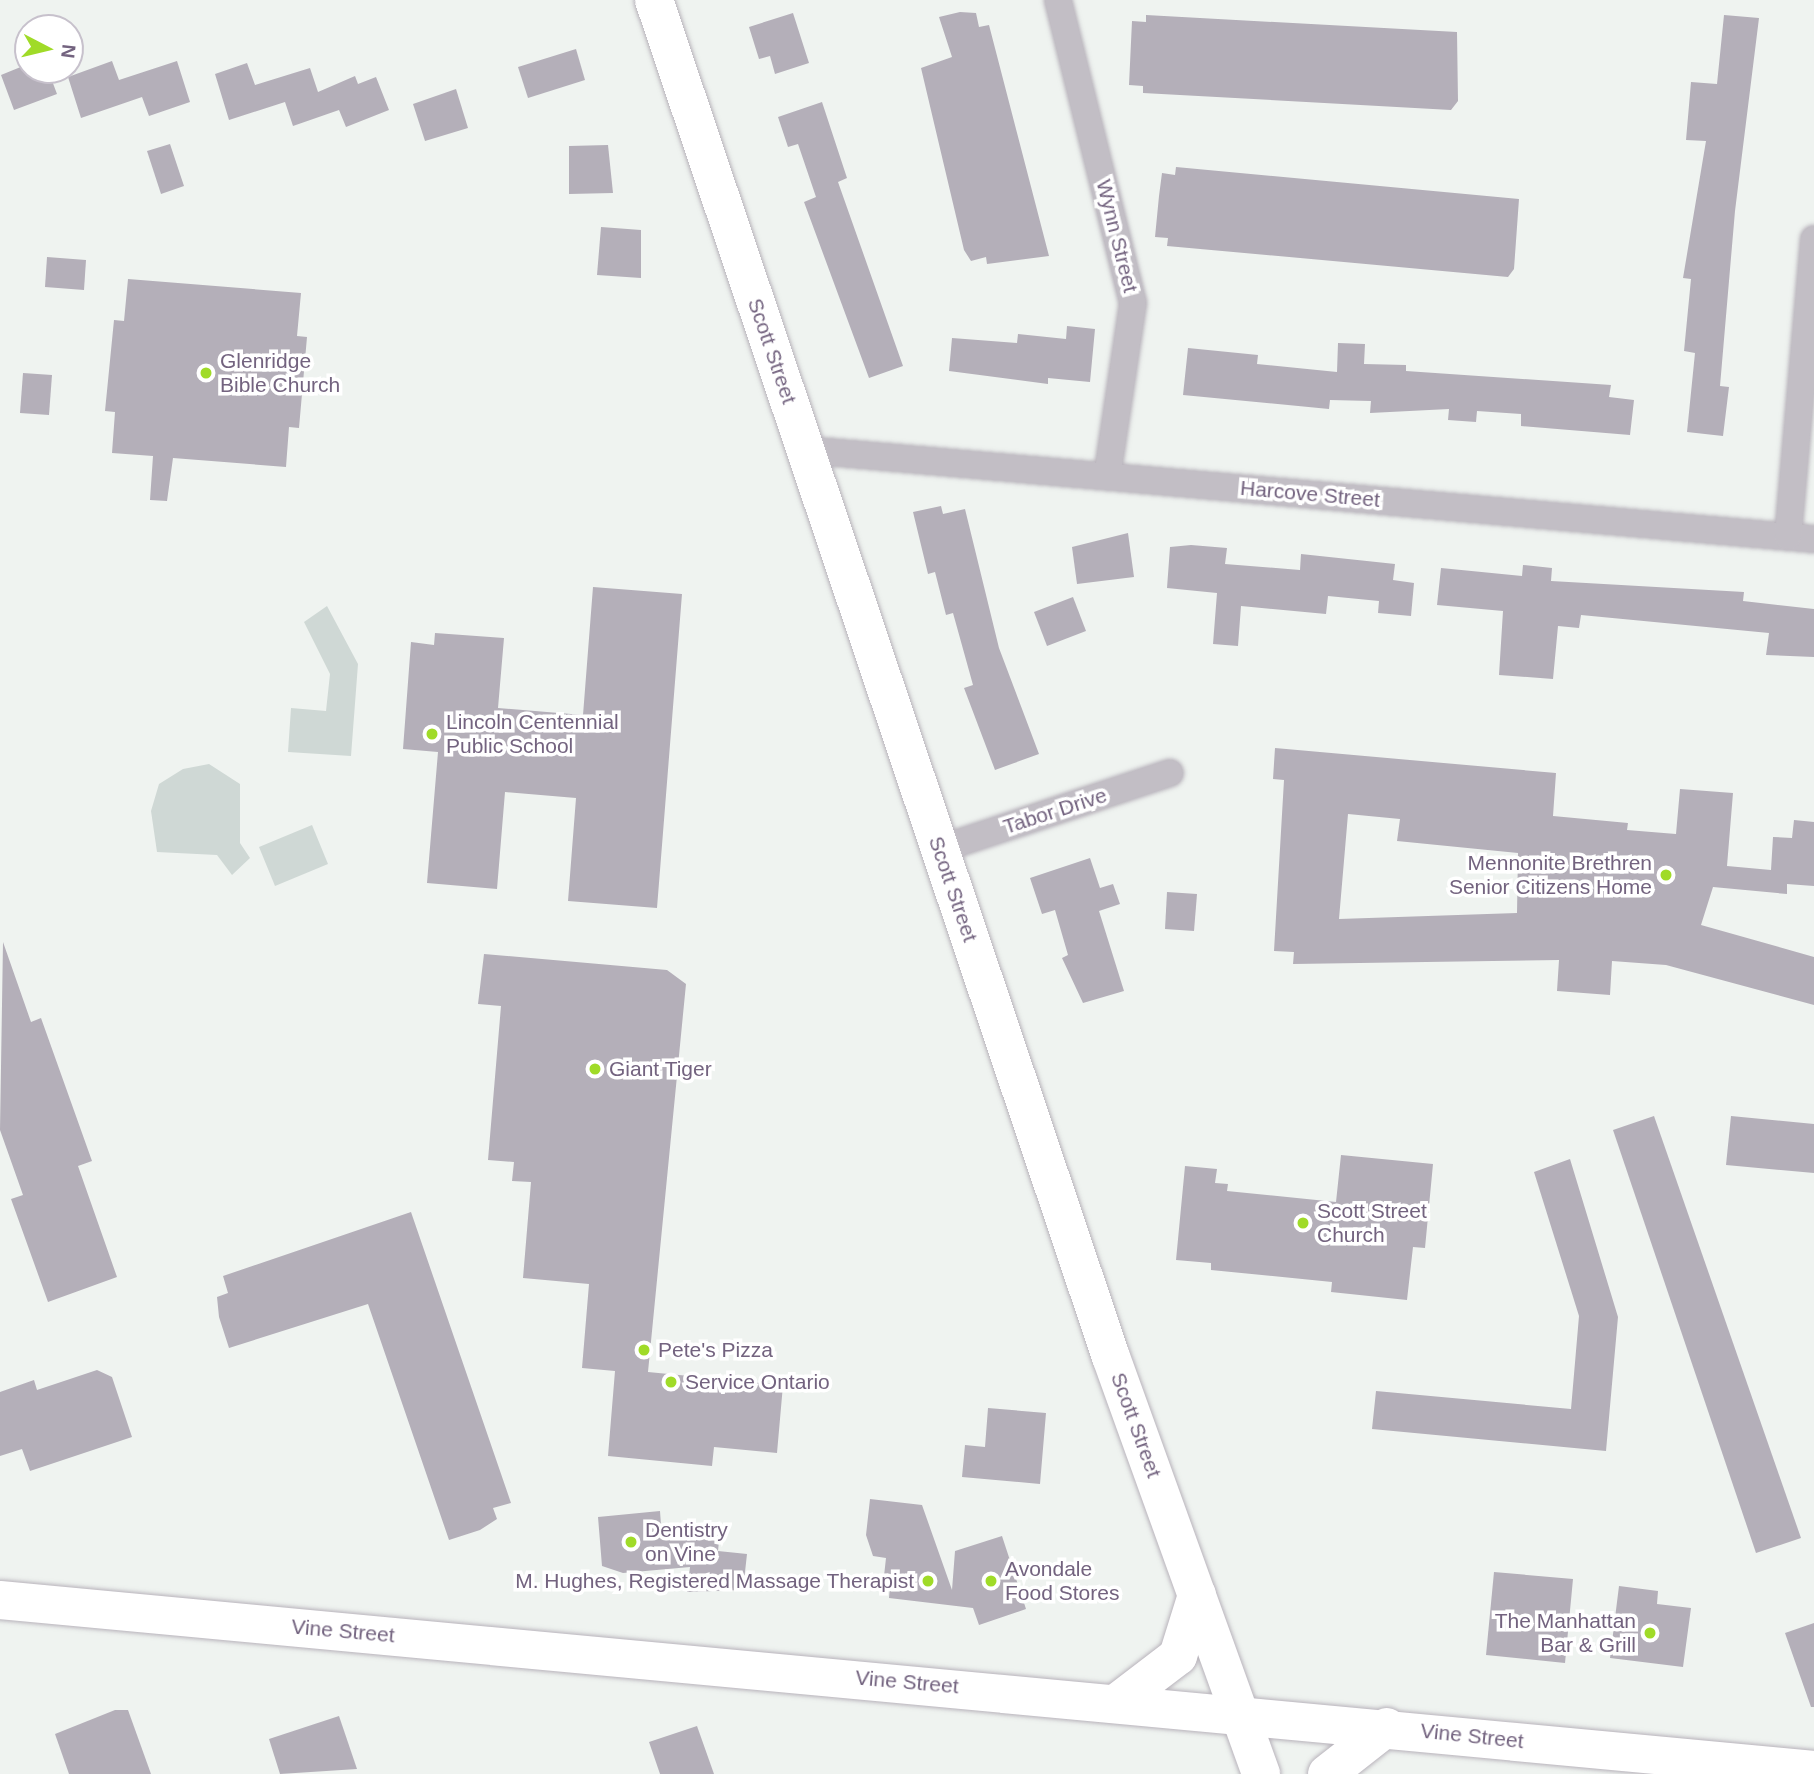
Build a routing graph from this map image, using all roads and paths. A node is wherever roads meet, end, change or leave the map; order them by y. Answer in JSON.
{"nodes":[{"id":1,"x":654,"y":0,"type":"edge"},
{"id":2,"x":1058,"y":0,"type":"edge"},
{"id":3,"x":1814,"y":239,"type":"edge"},
{"id":4,"x":806,"y":450,"type":"junction"},
{"id":5,"x":1107,"y":476,"type":"junction"},
{"id":6,"x":1801,"y":538,"type":"edge"},
{"id":7,"x":1170,"y":773,"type":"dead end"},
{"id":8,"x":940,"y":849,"type":"junction"},
{"id":9,"x":1197,"y":1595,"type":"junction"},
{"id":10,"x":0,"y":1600,"type":"edge"},
{"id":11,"x":1119,"y":1701,"type":"junction"},
{"id":12,"x":1240,"y":1712,"type":"junction"},
{"id":13,"x":1387,"y":1727,"type":"junction"},
{"id":14,"x":1814,"y":1770,"type":"edge"},
{"id":15,"x":1261,"y":1774,"type":"edge"},
{"id":16,"x":1327,"y":1774,"type":"edge"}],
"edges":[{"from":1,"to":4,"type":"main road","name":"Scott Street"},
{"from":2,"to":5,"type":"street","name":"Wynn Street"},
{"from":3,"to":6,"type":"street"},
{"from":4,"to":5,"type":"street","name":"Harcove Street"},
{"from":4,"to":8,"type":"main road","name":"Scott Street"},
{"from":5,"to":6,"type":"street","name":"Harcove Street"},
{"from":7,"to":8,"type":"street","name":"Tabor Drive"},
{"from":8,"to":9,"type":"main road","name":"Scott Street"},
{"from":9,"to":11,"type":"main road"},
{"from":9,"to":12,"type":"main road","name":"Scott Street"},
{"from":10,"to":11,"type":"main road","name":"Vine Street"},
{"from":11,"to":12,"type":"main road","name":"Vine Street"},
{"from":12,"to":13,"type":"main road","name":"Vine Street"},
{"from":12,"to":15,"type":"main road","name":"Scott Street"},
{"from":13,"to":14,"type":"main road","name":"Vine Street"},
{"from":13,"to":16,"type":"main road"}]}
